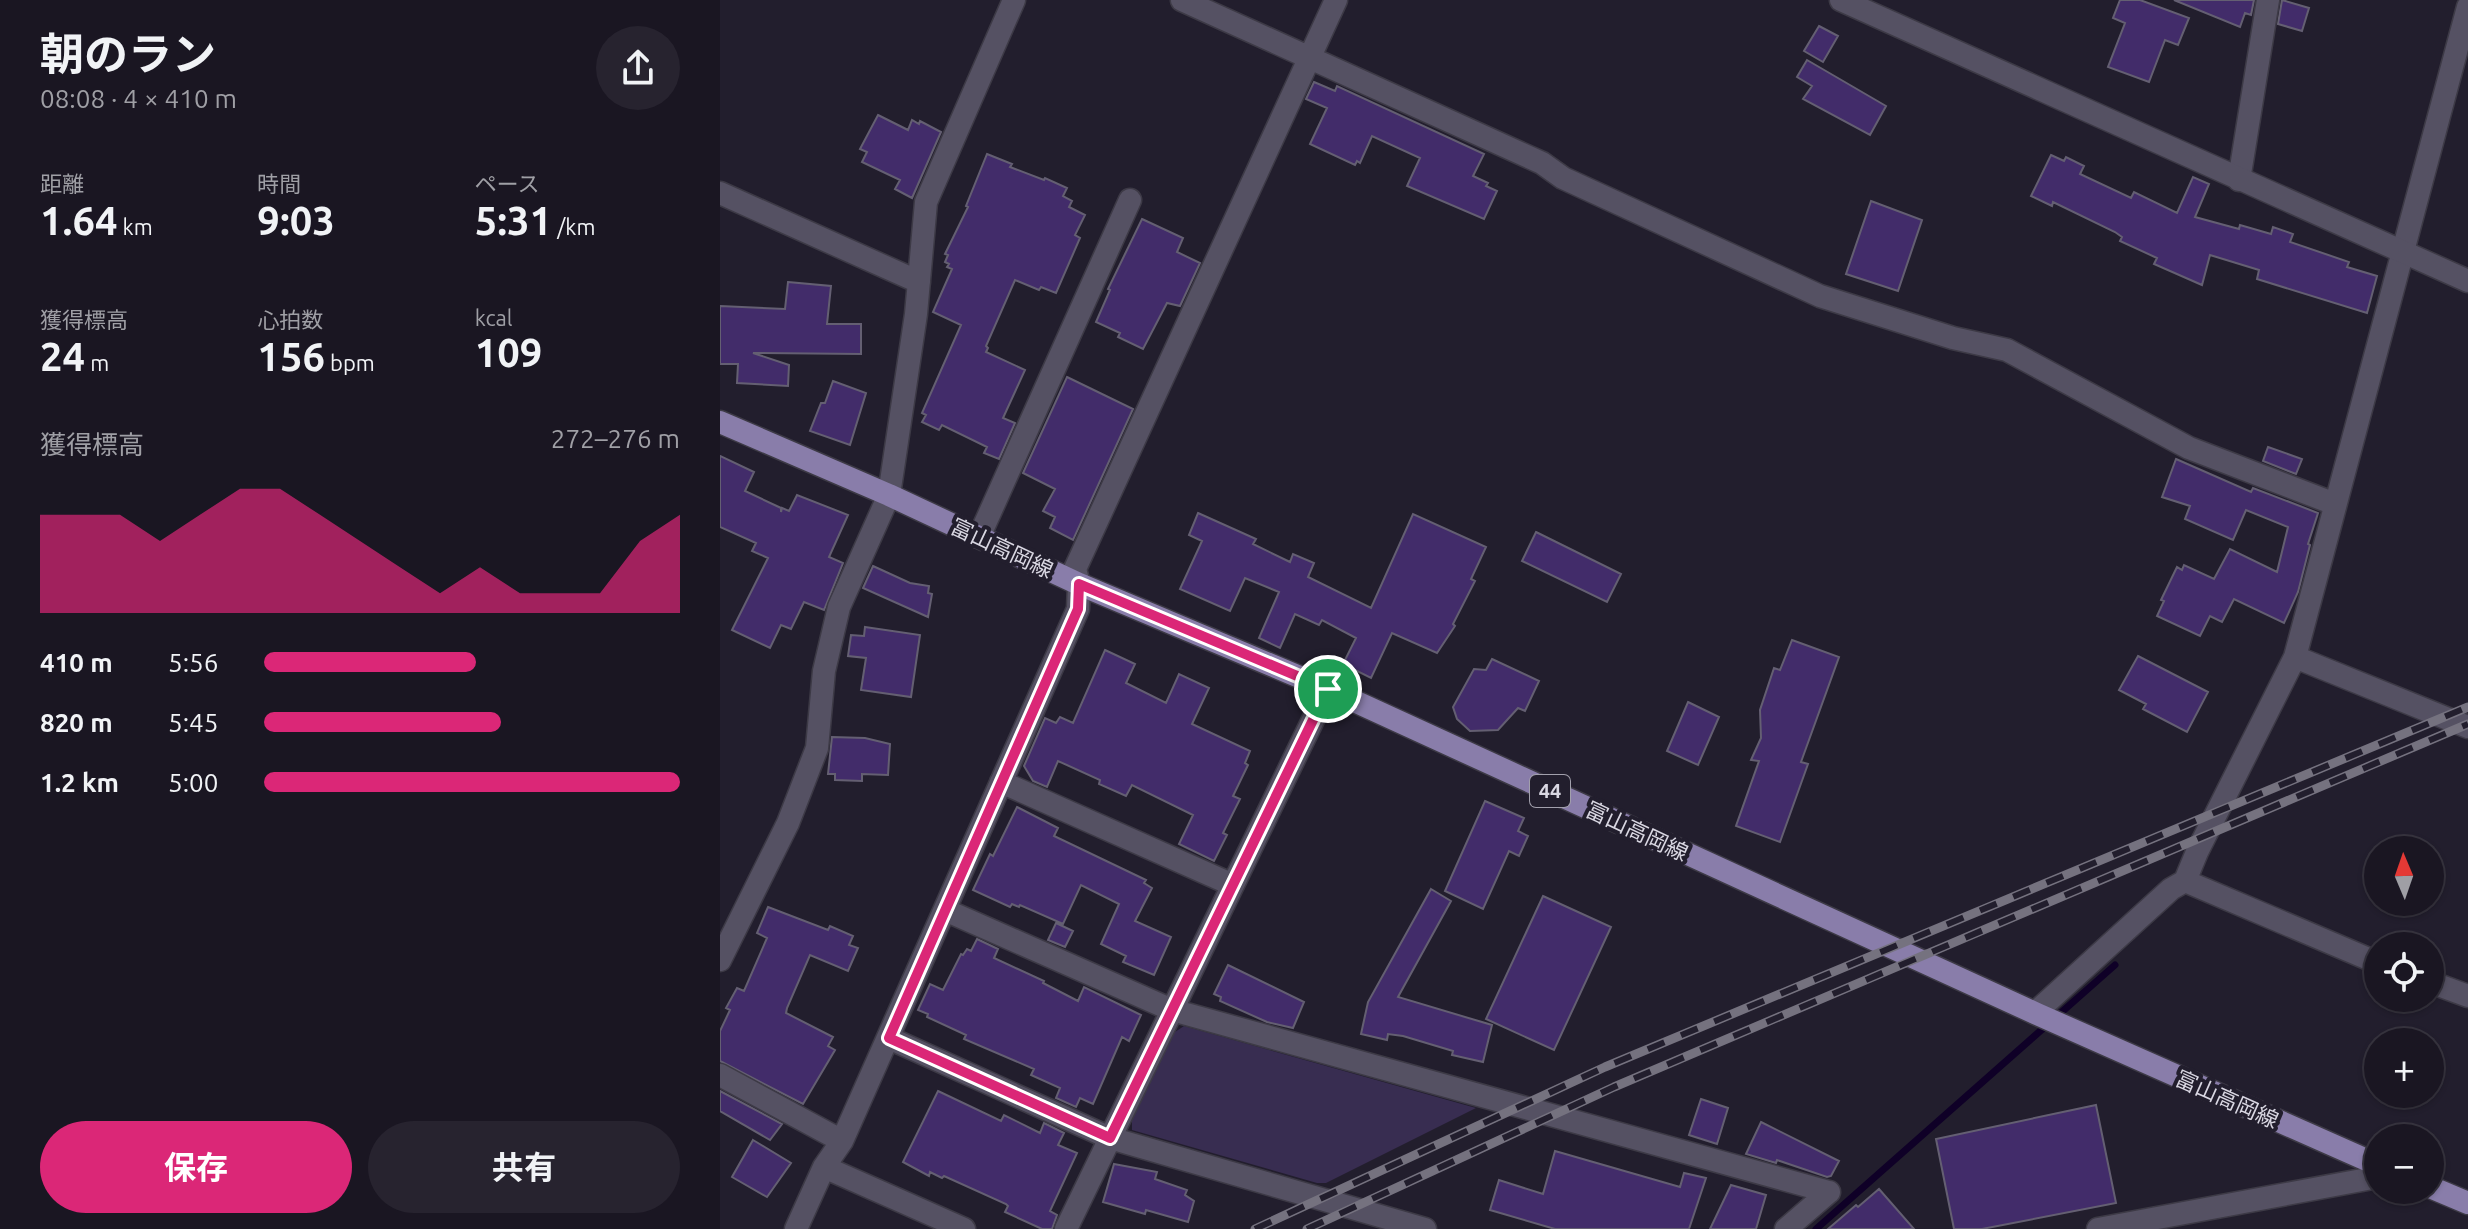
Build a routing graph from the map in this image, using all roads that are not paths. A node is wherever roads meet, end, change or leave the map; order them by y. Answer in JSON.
{"nodes":[{"id":1,"x":1014,"y":0,"type":"edge"},
{"id":2,"x":1182,"y":0,"type":"edge"},
{"id":3,"x":1336,"y":0,"type":"edge"},
{"id":4,"x":2268,"y":0,"type":"edge"},
{"id":5,"x":1852,"y":2,"type":"edge"},
{"id":6,"x":2468,"y":7,"type":"edge"},
{"id":7,"x":1309,"y":58,"type":"junction"},
{"id":8,"x":2239,"y":180,"type":"junction"},
{"id":9,"x":720,"y":193,"type":"edge"},
{"id":10,"x":1130,"y":200,"type":"dead end"},
{"id":11,"x":2402,"y":252,"type":"junction"},
{"id":12,"x":2468,"y":281,"type":"edge"},
{"id":13,"x":919,"y":282,"type":"junction"},
{"id":14,"x":720,"y":422,"type":"edge"},
{"id":15,"x":889,"y":495,"type":"junction"},
{"id":16,"x":2335,"y":504,"type":"junction"},
{"id":17,"x":979,"y":537,"type":"junction"},
{"id":18,"x":1079,"y":584,"type":"junction"},
{"id":19,"x":2295,"y":657,"type":"junction"},
{"id":20,"x":1328,"y":689,"type":"junction"},
{"id":21,"x":2468,"y":727,"type":"edge"},
{"id":22,"x":1001,"y":782,"type":"junction"},
{"id":23,"x":2185,"y":881,"type":"junction"},
{"id":24,"x":1233,"y":885,"type":"junction"},
{"id":25,"x":945,"y":910,"type":"junction"},
{"id":26,"x":2364,"y":957,"type":"edge"},
{"id":27,"x":720,"y":960,"type":"edge"},
{"id":28,"x":2444,"y":987,"type":"edge"},
{"id":29,"x":2468,"y":996,"type":"edge"},
{"id":30,"x":1172,"y":1010,"type":"junction"},
{"id":31,"x":2035,"y":1013,"type":"junction"},
{"id":32,"x":889,"y":1038,"type":"junction"},
{"id":33,"x":720,"y":1075,"type":"edge"},
{"id":34,"x":1110,"y":1138,"type":"junction"},
{"id":35,"x":842,"y":1141,"type":"junction"},
{"id":36,"x":2364,"y":1159,"type":"edge"},
{"id":37,"x":824,"y":1167,"type":"junction"},
{"id":38,"x":2364,"y":1180,"type":"edge"},
{"id":39,"x":2444,"y":1193,"type":"edge"},
{"id":40,"x":2468,"y":1203,"type":"edge"},
{"id":41,"x":796,"y":1229,"type":"edge"},
{"id":42,"x":964,"y":1229,"type":"edge"},
{"id":43,"x":1066,"y":1229,"type":"edge"},
{"id":44,"x":1425,"y":1229,"type":"edge"},
{"id":45,"x":1786,"y":1229,"type":"edge"},
{"id":46,"x":2098,"y":1229,"type":"edge"}],
"edges":[{"from":1,"to":13,"type":"street"},
{"from":2,"to":7,"type":"street"},
{"from":3,"to":7,"type":"street"},
{"from":4,"to":8,"type":"street"},
{"from":5,"to":8,"type":"street"},
{"from":6,"to":11,"type":"street"},
{"from":7,"to":16,"type":"street"},
{"from":7,"to":18,"type":"street"},
{"from":8,"to":11,"type":"street"},
{"from":9,"to":13,"type":"street"},
{"from":10,"to":17,"type":"street"},
{"from":11,"to":12,"type":"street"},
{"from":11,"to":16,"type":"street"},
{"from":13,"to":15,"type":"street"},
{"from":14,"to":15,"type":"main road","name":"富山高岡線","number":"44"},
{"from":15,"to":17,"type":"main road","name":"富山高岡線","number":"44"},
{"from":15,"to":27,"type":"street"},
{"from":16,"to":19,"type":"street"},
{"from":17,"to":18,"type":"main road","name":"富山高岡線","number":"44"},
{"from":18,"to":20,"type":"main road","name":"富山高岡線","number":"44"},
{"from":18,"to":22,"type":"street"},
{"from":19,"to":21,"type":"street"},
{"from":19,"to":23,"type":"street"},
{"from":20,"to":24,"type":"street"},
{"from":20,"to":31,"type":"main road","name":"富山高岡線","number":"44"},
{"from":22,"to":24,"type":"street"},
{"from":22,"to":25,"type":"street"},
{"from":23,"to":26,"type":"street"},
{"from":23,"to":31,"type":"street"},
{"from":24,"to":30,"type":"street"},
{"from":25,"to":30,"type":"street"},
{"from":25,"to":32,"type":"street"},
{"from":28,"to":29,"type":"street"},
{"from":30,"to":34,"type":"street"},
{"from":30,"to":45,"type":"street"},
{"from":31,"to":36,"type":"main road","name":"富山高岡線","number":"44"},
{"from":32,"to":34,"type":"street"},
{"from":32,"to":35,"type":"street"},
{"from":33,"to":35,"type":"street"},
{"from":34,"to":43,"type":"street"},
{"from":34,"to":44,"type":"street"},
{"from":35,"to":37,"type":"street"},
{"from":37,"to":41,"type":"street"},
{"from":37,"to":42,"type":"street"},
{"from":38,"to":46,"type":"street"},
{"from":39,"to":40,"type":"main road"}]}
